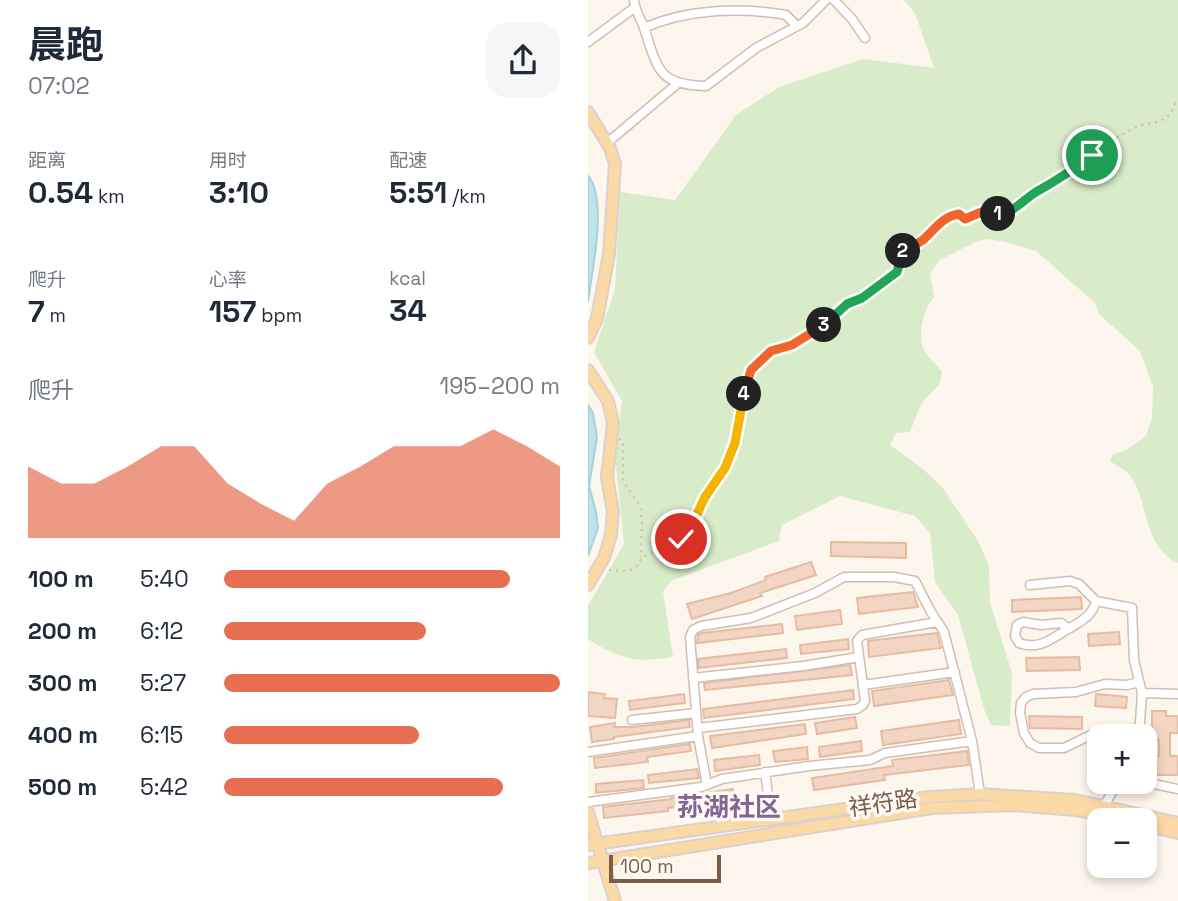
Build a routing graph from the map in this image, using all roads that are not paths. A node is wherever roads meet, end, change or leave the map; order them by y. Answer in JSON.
{"nodes":[{"id":1,"x":827,"y":0,"type":"edge"},
{"id":2,"x":834,"y":0,"type":"edge"},
{"id":3,"x":634,"y":4,"type":"edge"},
{"id":4,"x":797,"y":26,"type":"junction"},
{"id":5,"x":644,"y":28,"type":"junction"},
{"id":6,"x":865,"y":38,"type":"dead end"},
{"id":7,"x":588,"y":43,"type":"edge"},
{"id":8,"x":677,"y":84,"type":"junction"},
{"id":9,"x":588,"y":112,"type":"edge"},
{"id":10,"x":607,"y":143,"type":"junction"},
{"id":11,"x":588,"y":338,"type":"edge"},
{"id":12,"x":588,"y":370,"type":"edge"},
{"id":13,"x":588,"y":585,"type":"edge"},
{"id":14,"x":1030,"y":585,"type":"dead end"},
{"id":15,"x":1096,"y":601,"type":"junction"},
{"id":16,"x":937,"y":622,"type":"junction"},
{"id":17,"x":1068,"y":628,"type":"junction"},
{"id":18,"x":859,"y":657,"type":"junction"},
{"id":19,"x":955,"y":672,"type":"junction"},
{"id":20,"x":693,"y":678,"type":"junction"},
{"id":21,"x":1139,"y":682,"type":"junction"},
{"id":22,"x":863,"y":685,"type":"junction"},
{"id":23,"x":1142,"y":693,"type":"junction"},
{"id":24,"x":1178,"y":694,"type":"edge"},
{"id":25,"x":696,"y":713,"type":"junction"},
{"id":26,"x":632,"y":720,"type":"dead end"},
{"id":27,"x":1140,"y":724,"type":"edge"},
{"id":28,"x":698,"y":732,"type":"junction"},
{"id":29,"x":1087,"y":737,"type":"edge"},
{"id":30,"x":972,"y":741,"type":"junction"},
{"id":31,"x":588,"y":752,"type":"edge"},
{"id":32,"x":765,"y":772,"type":"junction"},
{"id":33,"x":707,"y":785,"type":"junction"},
{"id":34,"x":1157,"y":785,"type":"edge"},
{"id":35,"x":1178,"y":789,"type":"edge"},
{"id":36,"x":980,"y":794,"type":"junction"},
{"id":37,"x":1111,"y":794,"type":"edge"},
{"id":38,"x":588,"y":803,"type":"edge"},
{"id":39,"x":1104,"y":806,"type":"junction"},
{"id":40,"x":588,"y":812,"type":"edge"},
{"id":41,"x":1087,"y":812,"type":"edge"},
{"id":42,"x":771,"y":819,"type":"junction"},
{"id":43,"x":1178,"y":823,"type":"edge"},
{"id":44,"x":1157,"y":828,"type":"edge"},
{"id":45,"x":1178,"y":833,"type":"edge"},
{"id":46,"x":593,"y":845,"type":"edge"},
{"id":47,"x":602,"y":861,"type":"junction"},
{"id":48,"x":588,"y":863,"type":"edge"},
{"id":49,"x":615,"y":901,"type":"edge"}],
"edges":[{"from":1,"to":4,"type":"lane"},
{"from":2,"to":6,"type":"lane"},
{"from":3,"to":5,"type":"lane"},
{"from":3,"to":7,"type":"lane"},
{"from":4,"to":5,"type":"lane"},
{"from":4,"to":8,"type":"lane"},
{"from":5,"to":8,"type":"lane"},
{"from":8,"to":10,"type":"lane"},
{"from":9,"to":10,"type":"main road"},
{"from":10,"to":11,"type":"main road"},
{"from":12,"to":13,"type":"main road"},
{"from":14,"to":15,"type":"lane"},
{"from":15,"to":17,"type":"lane"},
{"from":15,"to":21,"type":"lane"},
{"from":16,"to":18,"type":"lane"},
{"from":16,"to":19,"type":"lane"},
{"from":16,"to":20,"type":"lane"},
{"from":17,"to":17,"type":"lane"},
{"from":18,"to":20,"type":"lane"},
{"from":18,"to":22,"type":"lane"},
{"from":19,"to":22,"type":"lane"},
{"from":19,"to":30,"type":"lane"},
{"from":20,"to":25,"type":"lane"},
{"from":21,"to":23,"type":"lane"},
{"from":21,"to":29,"type":"lane"},
{"from":22,"to":28,"type":"lane"},
{"from":23,"to":24,"type":"lane"},
{"from":23,"to":27,"type":"lane"},
{"from":25,"to":26,"type":"lane"},
{"from":25,"to":28,"type":"lane"},
{"from":28,"to":31,"type":"lane"},
{"from":28,"to":33,"type":"lane"},
{"from":30,"to":32,"type":"lane"},
{"from":30,"to":36,"type":"lane"},
{"from":32,"to":33,"type":"lane"},
{"from":32,"to":42,"type":"lane"},
{"from":33,"to":38,"type":"lane"},
{"from":34,"to":35,"type":"lane"},
{"from":36,"to":39,"type":"main road","name":"祥符路"},
{"from":36,"to":42,"type":"main road","name":"祥符路"},
{"from":37,"to":39,"type":"lane"},
{"from":39,"to":43,"type":"main road","name":"祥符路"},
{"from":40,"to":46,"type":"main road"},
{"from":41,"to":47,"type":"main road","name":"祥符路"},
{"from":42,"to":46,"type":"main road","name":"祥符路"},
{"from":44,"to":45,"type":"main road"},
{"from":46,"to":47,"type":"main road"},
{"from":47,"to":48,"type":"main road","name":"祥符路"},
{"from":47,"to":49,"type":"main road"}]}
